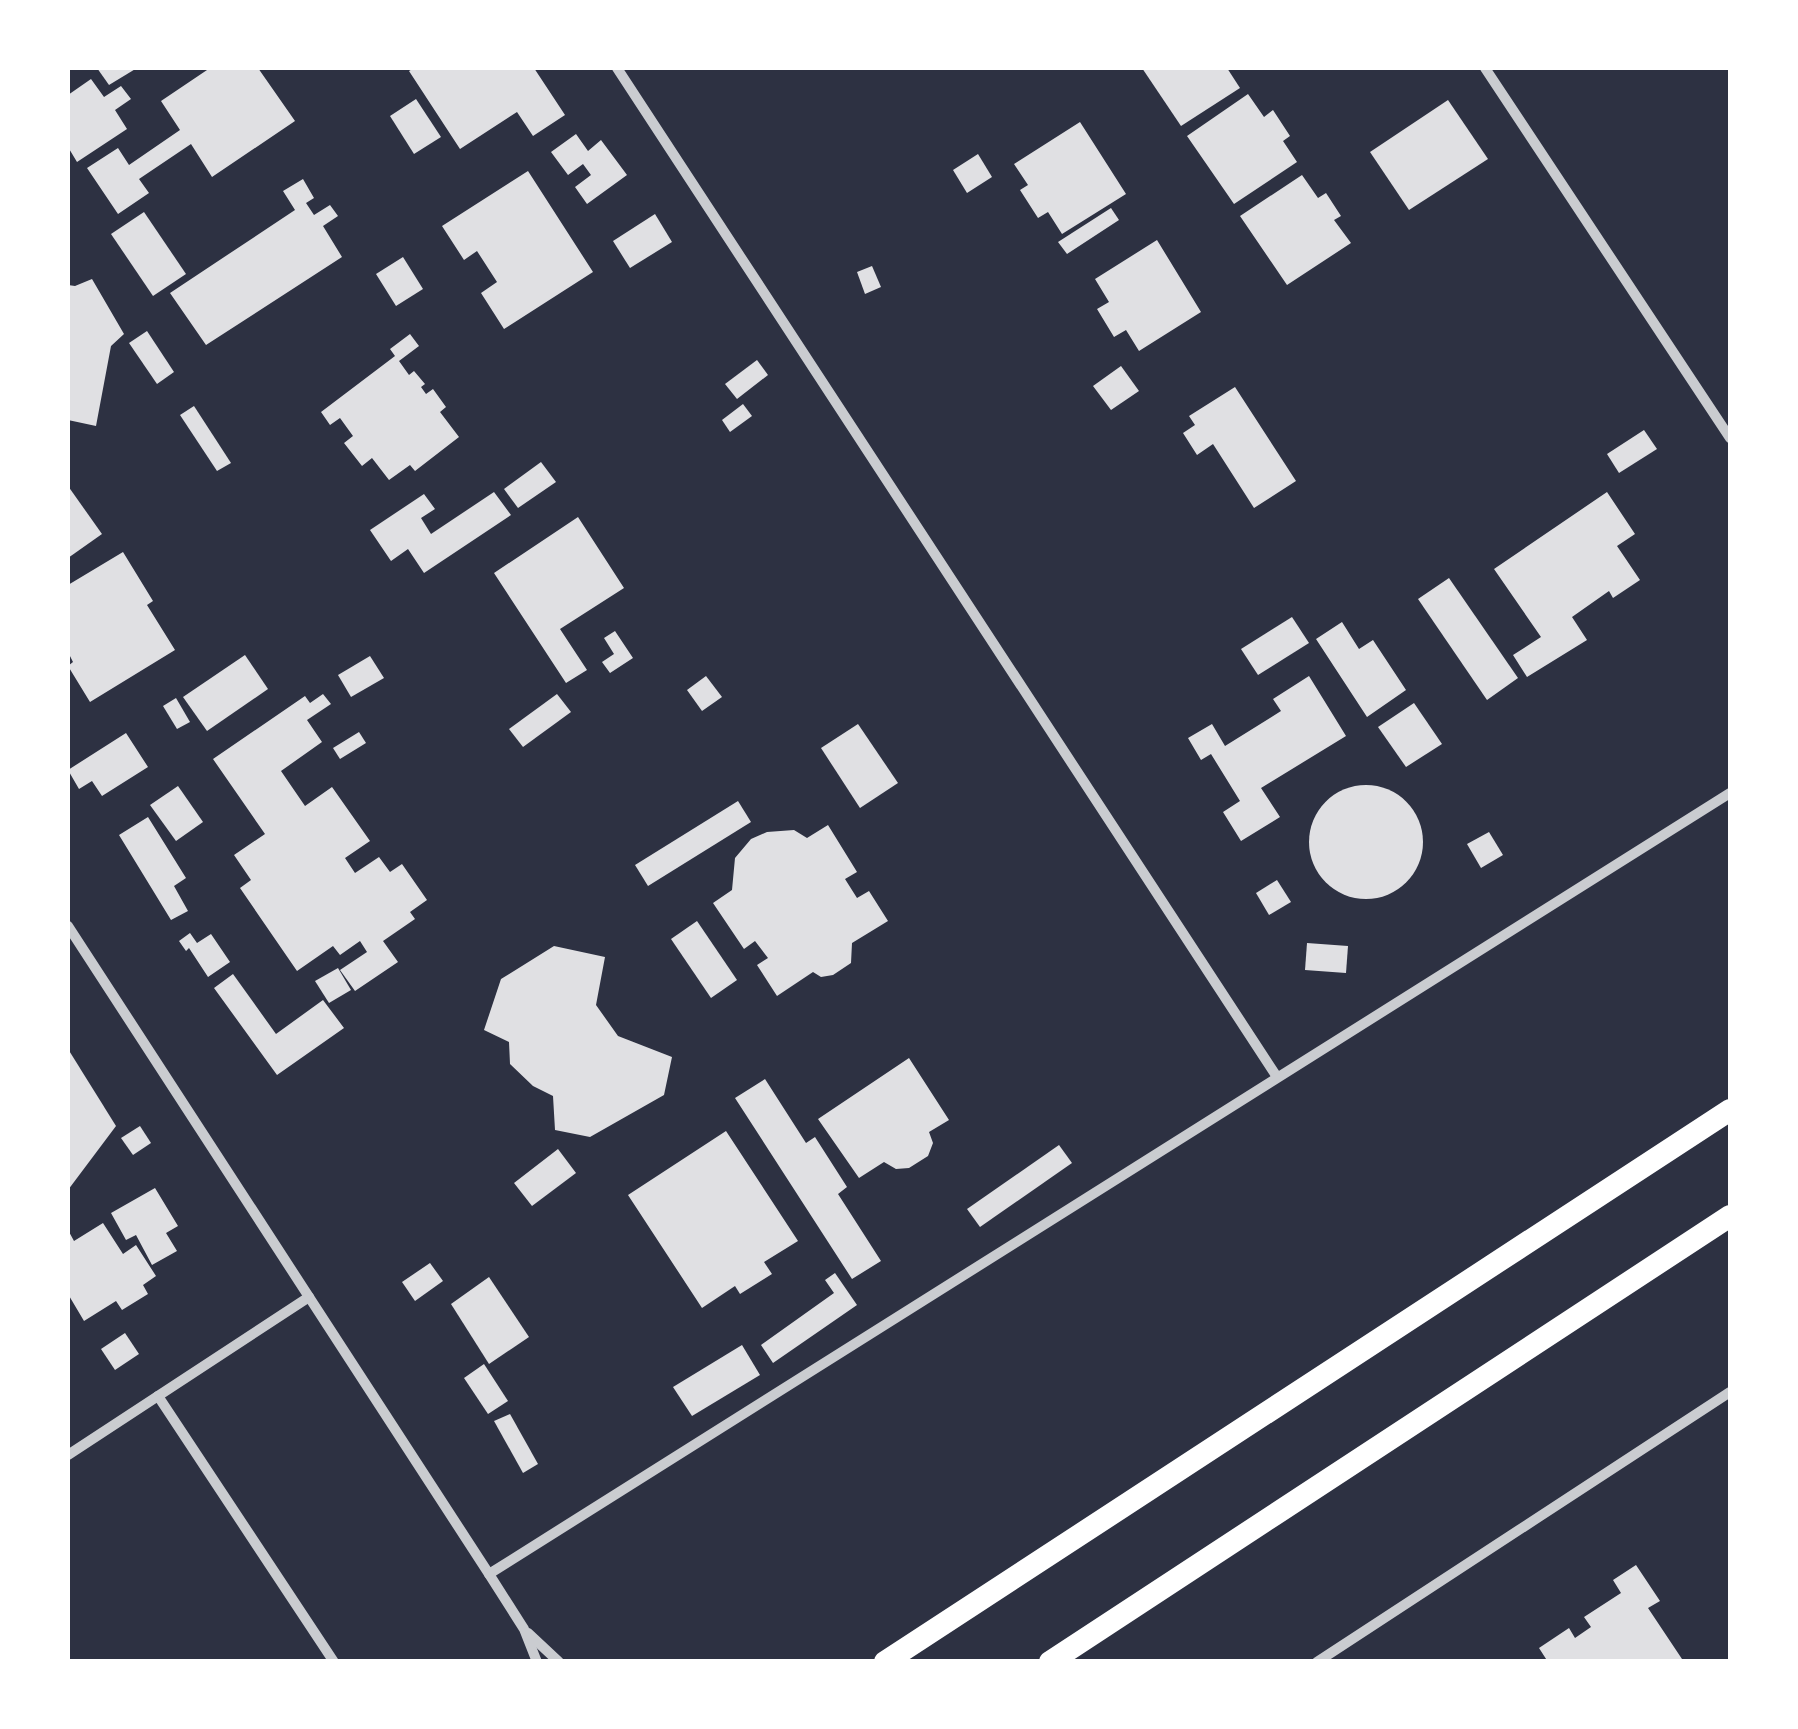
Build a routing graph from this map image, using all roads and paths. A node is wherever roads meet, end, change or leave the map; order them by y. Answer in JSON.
{"nodes":[{"id":1,"x":617,"y":68,"type":"edge"},
{"id":2,"x":1485,"y":68,"type":"edge"},
{"id":3,"x":1730,"y":438,"type":"edge"},
{"id":4,"x":1730,"y":793,"type":"edge"},
{"id":5,"x":68,"y":926,"type":"edge"},
{"id":6,"x":1278,"y":1077,"type":"junction"},
{"id":7,"x":1730,"y":1110,"type":"edge"},
{"id":8,"x":1730,"y":1216,"type":"edge"},
{"id":9,"x":308,"y":1297,"type":"junction"},
{"id":10,"x":1730,"y":1392,"type":"edge"},
{"id":11,"x":158,"y":1396,"type":"junction"},
{"id":12,"x":68,"y":1455,"type":"edge"},
{"id":13,"x":488,"y":1574,"type":"junction"},
{"id":14,"x":524,"y":1629,"type":"junction"},
{"id":15,"x":334,"y":1662,"type":"edge"},
{"id":16,"x":537,"y":1662,"type":"edge"},
{"id":17,"x":559,"y":1662,"type":"edge"},
{"id":18,"x":885,"y":1662,"type":"edge"},
{"id":19,"x":1050,"y":1662,"type":"edge"},
{"id":20,"x":1317,"y":1662,"type":"edge"}],
"edges":[{"from":1,"to":6,"type":"street"},
{"from":2,"to":3,"type":"street"},
{"from":4,"to":6,"type":"street"},
{"from":5,"to":9,"type":"street"},
{"from":6,"to":13,"type":"street"},
{"from":7,"to":18,"type":"main road"},
{"from":8,"to":19,"type":"main road"},
{"from":9,"to":11,"type":"street"},
{"from":9,"to":13,"type":"street"},
{"from":10,"to":20,"type":"street"},
{"from":11,"to":12,"type":"street"},
{"from":11,"to":15,"type":"street"},
{"from":13,"to":14,"type":"street"},
{"from":14,"to":16,"type":"street"},
{"from":14,"to":17,"type":"street"}]}
